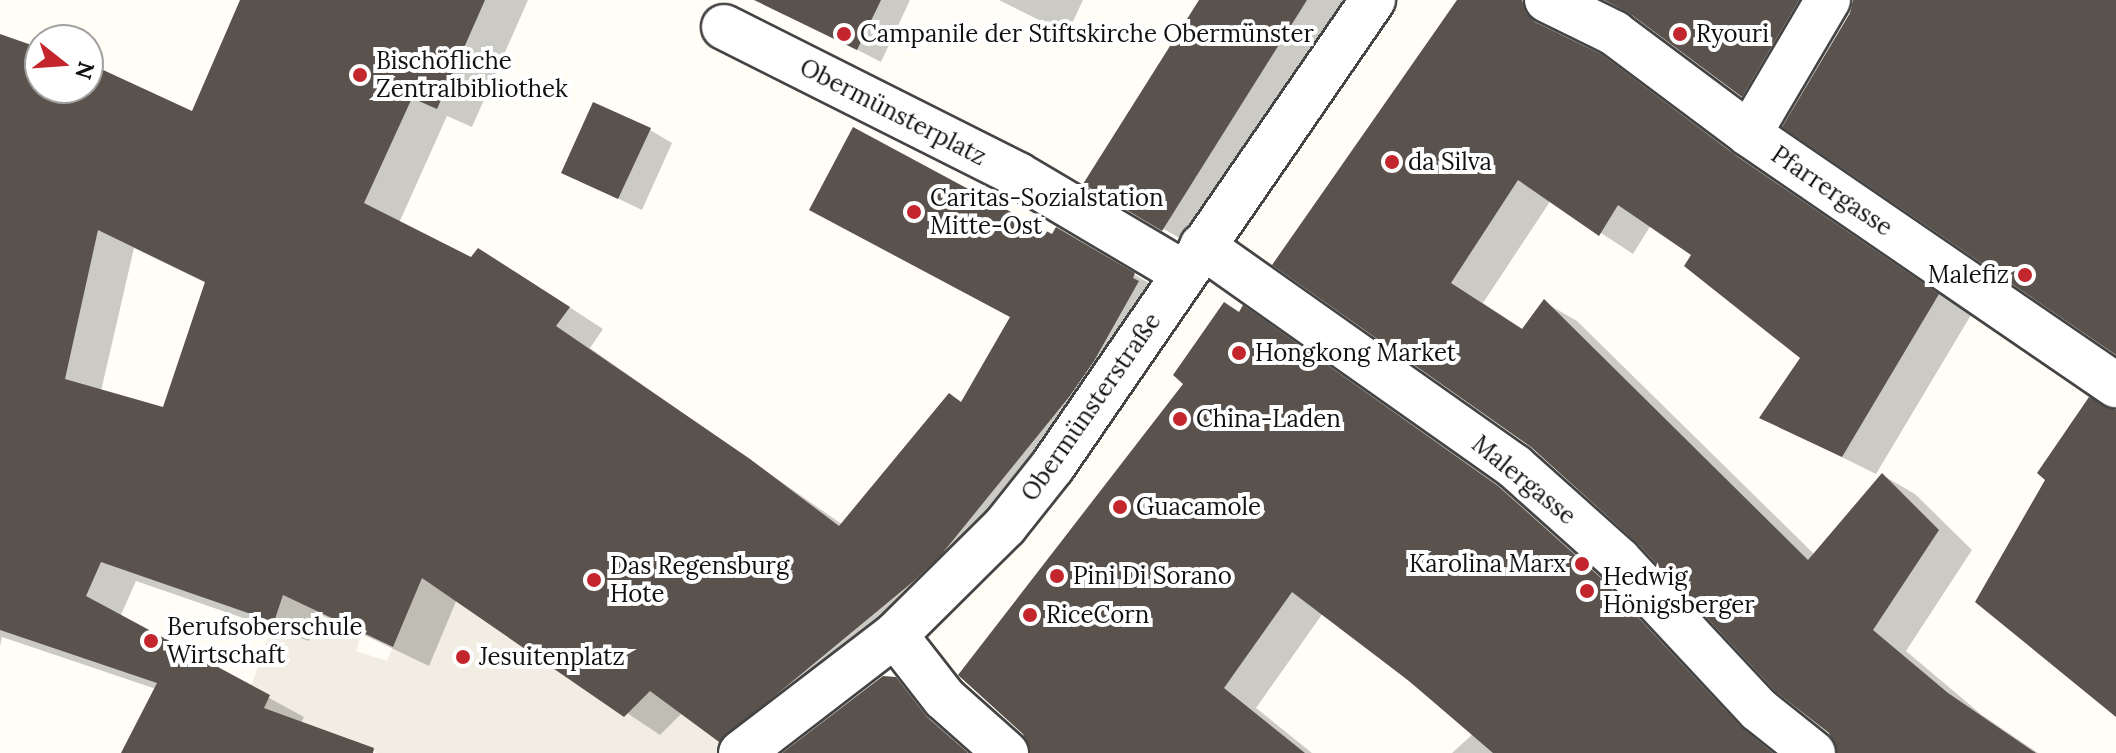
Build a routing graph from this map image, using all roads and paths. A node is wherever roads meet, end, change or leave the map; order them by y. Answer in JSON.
{"nodes":[{"id":1,"x":1373,"y":0,"type":"edge"},
{"id":2,"x":1547,"y":0,"type":"edge"},
{"id":3,"x":1828,"y":0,"type":"edge"},
{"id":4,"x":724,"y":27,"type":"dead end"},
{"id":5,"x":1749,"y":134,"type":"junction"},
{"id":6,"x":1193,"y":259,"type":"junction"},
{"id":7,"x":2116,"y":385,"type":"edge"},
{"id":8,"x":895,"y":635,"type":"junction"},
{"id":9,"x":741,"y":753,"type":"edge"},
{"id":10,"x":1006,"y":753,"type":"edge"},
{"id":11,"x":1813,"y":753,"type":"edge"}],
"edges":[{"from":1,"to":6,"type":"street","name":"Obermünsterstraße"},
{"from":2,"to":5,"type":"street","name":"Pfarrergasse"},
{"from":3,"to":5,"type":"street"},
{"from":4,"to":6,"type":"street","name":"Obermünsterplatz"},
{"from":5,"to":7,"type":"street","name":"Pfarrergasse"},
{"from":6,"to":8,"type":"street","name":"Obermünsterstraße"},
{"from":6,"to":11,"type":"street","name":"Malergasse"},
{"from":8,"to":9,"type":"street","name":"Obermünsterstraße"},
{"from":8,"to":10,"type":"street"}]}
